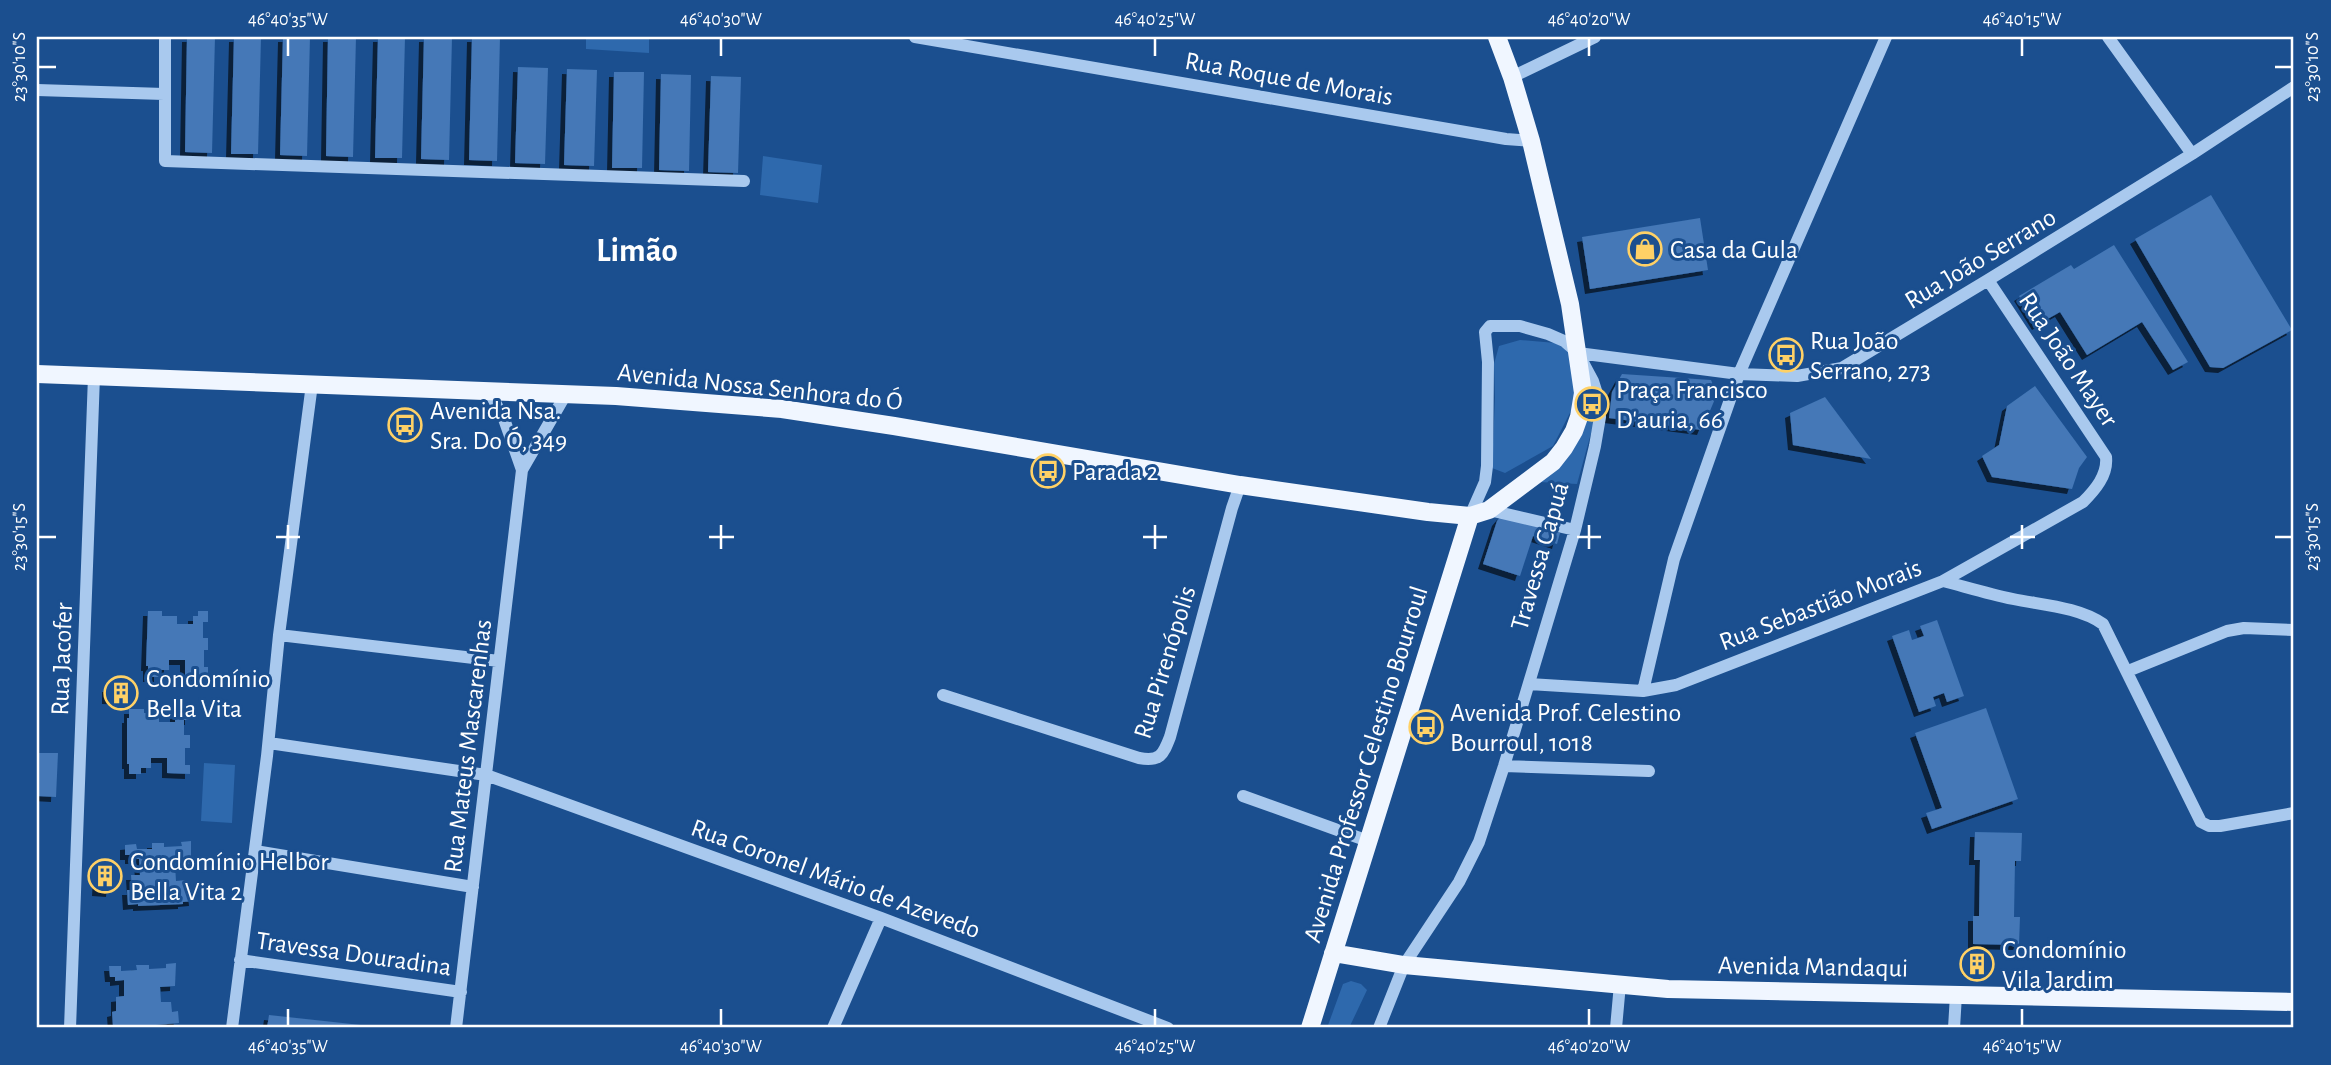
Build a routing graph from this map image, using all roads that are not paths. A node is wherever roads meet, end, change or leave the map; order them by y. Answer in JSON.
{"nodes":[{"id":1,"x":165,"y":37,"type":"edge"},
{"id":2,"x":915,"y":37,"type":"edge"},
{"id":3,"x":1497,"y":37,"type":"edge"},
{"id":4,"x":1595,"y":37,"type":"edge"},
{"id":5,"x":1886,"y":37,"type":"edge"},
{"id":6,"x":2108,"y":37,"type":"edge"},
{"id":7,"x":1512,"y":77,"type":"junction"},
{"id":8,"x":2294,"y":87,"type":"edge"},
{"id":9,"x":37,"y":90,"type":"edge"},
{"id":10,"x":164,"y":94,"type":"junction"},
{"id":11,"x":1531,"y":141,"type":"junction"},
{"id":12,"x":2192,"y":154,"type":"junction"},
{"id":13,"x":744,"y":181,"type":"dead end"},
{"id":14,"x":1988,"y":280,"type":"junction"},
{"id":15,"x":1578,"y":353,"type":"junction"},
{"id":16,"x":1739,"y":373,"type":"junction"},
{"id":17,"x":37,"y":374,"type":"edge"},
{"id":18,"x":94,"y":376,"type":"junction"},
{"id":19,"x":312,"y":384,"type":"junction"},
{"id":20,"x":489,"y":391,"type":"junction"},
{"id":21,"x":566,"y":394,"type":"junction"},
{"id":22,"x":522,"y":470,"type":"junction"},
{"id":23,"x":1240,"y":485,"type":"junction"},
{"id":24,"x":1489,"y":510,"type":"junction"},
{"id":25,"x":1470,"y":516,"type":"junction"},
{"id":26,"x":1575,"y":530,"type":"junction"},
{"id":27,"x":1943,"y":581,"type":"junction"},
{"id":28,"x":2294,"y":629,"type":"edge"},
{"id":29,"x":279,"y":635,"type":"junction"},
{"id":30,"x":499,"y":661,"type":"junction"},
{"id":31,"x":2128,"y":671,"type":"junction"},
{"id":32,"x":1529,"y":684,"type":"junction"},
{"id":33,"x":1643,"y":691,"type":"junction"},
{"id":34,"x":943,"y":695,"type":"dead end"},
{"id":35,"x":269,"y":743,"type":"junction"},
{"id":36,"x":1504,"y":766,"type":"junction"},
{"id":37,"x":1649,"y":771,"type":"dead end"},
{"id":38,"x":486,"y":775,"type":"junction"},
{"id":39,"x":1242,"y":796,"type":"dead end"},
{"id":40,"x":2294,"y":813,"type":"edge"},
{"id":41,"x":1368,"y":841,"type":"junction"},
{"id":42,"x":255,"y":851,"type":"junction"},
{"id":43,"x":473,"y":887,"type":"junction"},
{"id":44,"x":881,"y":918,"type":"junction"},
{"id":45,"x":1333,"y":953,"type":"junction"},
{"id":46,"x":240,"y":960,"type":"junction"},
{"id":47,"x":1404,"y":965,"type":"junction"},
{"id":48,"x":1620,"y":984,"type":"junction"},
{"id":49,"x":461,"y":992,"type":"junction"},
{"id":50,"x":1956,"y":995,"type":"junction"},
{"id":51,"x":2294,"y":1002,"type":"edge"},
{"id":52,"x":70,"y":1028,"type":"edge"},
{"id":53,"x":232,"y":1028,"type":"edge"},
{"id":54,"x":456,"y":1028,"type":"edge"},
{"id":55,"x":833,"y":1028,"type":"edge"},
{"id":56,"x":1168,"y":1028,"type":"edge"},
{"id":57,"x":1310,"y":1028,"type":"edge"},
{"id":58,"x":1379,"y":1028,"type":"edge"},
{"id":59,"x":1616,"y":1028,"type":"edge"},
{"id":60,"x":1954,"y":1028,"type":"edge"}],
"edges":[{"from":1,"to":10,"type":"street"},
{"from":2,"to":11,"type":"street","name":"Rua Roque de Morais"},
{"from":3,"to":7,"type":"main road"},
{"from":4,"to":7,"type":"street"},
{"from":5,"to":16,"type":"street"},
{"from":6,"to":12,"type":"street"},
{"from":7,"to":11,"type":"main road"},
{"from":8,"to":12,"type":"street","name":"Rua João Serrano"},
{"from":9,"to":10,"type":"street"},
{"from":10,"to":13,"type":"street"},
{"from":11,"to":15,"type":"main road"},
{"from":12,"to":14,"type":"street","name":"Rua João Serrano"},
{"from":14,"to":16,"type":"street","name":"Rua João Serrano"},
{"from":14,"to":27,"type":"street","name":"Rua João Mayer"},
{"from":15,"to":16,"type":"street","name":"Rua João Serrano"},
{"from":15,"to":24,"type":"main road","name":"Travessa Capuá"},
{"from":15,"to":25,"type":"street"},
{"from":15,"to":26,"type":"street","name":"Travessa Capuá"},
{"from":16,"to":33,"type":"street"},
{"from":17,"to":18,"type":"main road","name":"Avenida Nossa Senhora do Ó"},
{"from":18,"to":19,"type":"main road","name":"Avenida Nossa Senhora do Ó"},
{"from":18,"to":52,"type":"street","name":"Rua Jacofer"},
{"from":19,"to":20,"type":"main road","name":"Avenida Nossa Senhora do Ó"},
{"from":19,"to":29,"type":"street"},
{"from":20,"to":21,"type":"main road","name":"Avenida Nossa Senhora do Ó"},
{"from":20,"to":22,"type":"street","name":"Rua Mateus Mascarenhas"},
{"from":21,"to":22,"type":"street","name":"Rua Mateus Mascarenhas"},
{"from":21,"to":23,"type":"main road","name":"Avenida Nossa Senhora do Ó"},
{"from":22,"to":30,"type":"street","name":"Rua Mateus Mascarenhas"},
{"from":23,"to":25,"type":"main road","name":"Avenida Nossa Senhora do Ó"},
{"from":23,"to":34,"type":"street","name":"Rua Pirenópolis"},
{"from":24,"to":25,"type":"main road","name":"Travessa Capuá"},
{"from":24,"to":26,"type":"street"},
{"from":25,"to":41,"type":"main road","name":"Avenida Professor Celestino Bourroul"},
{"from":26,"to":32,"type":"street","name":"Travessa Capuá"},
{"from":27,"to":31,"type":"street","name":"Rua Sebastião Morais"},
{"from":27,"to":33,"type":"street","name":"Rua Sebastião Morais"},
{"from":28,"to":31,"type":"street"},
{"from":29,"to":30,"type":"street"},
{"from":29,"to":35,"type":"street"},
{"from":30,"to":38,"type":"street","name":"Rua Mateus Mascarenhas"},
{"from":31,"to":40,"type":"street","name":"Rua Sebastião Morais"},
{"from":32,"to":33,"type":"street","name":"Rua Sebastião Morais"},
{"from":32,"to":36,"type":"street","name":"Travessa Capuá"},
{"from":35,"to":38,"type":"street","name":"Rua Coronel Mário de Azevedo"},
{"from":35,"to":42,"type":"street"},
{"from":36,"to":37,"type":"street"},
{"from":36,"to":47,"type":"street","name":"Travessa Capuá"},
{"from":38,"to":43,"type":"street","name":"Rua Mateus Mascarenhas"},
{"from":38,"to":44,"type":"street","name":"Rua Coronel Mário de Azevedo"},
{"from":39,"to":41,"type":"street"},
{"from":41,"to":45,"type":"main road","name":"Avenida Professor Celestino Bourroul"},
{"from":42,"to":43,"type":"street"},
{"from":42,"to":46,"type":"street"},
{"from":43,"to":49,"type":"street","name":"Rua Mateus Mascarenhas"},
{"from":44,"to":55,"type":"street"},
{"from":44,"to":56,"type":"street","name":"Rua Coronel Mário de Azevedo"},
{"from":45,"to":47,"type":"main road","name":"Avenida Mandaqui"},
{"from":45,"to":57,"type":"main road","name":"Avenida Professor Celestino Bourroul"},
{"from":46,"to":49,"type":"street","name":"Travessa Douradina"},
{"from":46,"to":53,"type":"street"},
{"from":47,"to":48,"type":"main road","name":"Avenida Mandaqui"},
{"from":47,"to":58,"type":"street","name":"Travessa Capuá"},
{"from":48,"to":50,"type":"main road","name":"Avenida Mandaqui"},
{"from":48,"to":59,"type":"street"},
{"from":49,"to":54,"type":"street","name":"Rua Mateus Mascarenhas"},
{"from":50,"to":51,"type":"main road","name":"Avenida Mandaqui"},
{"from":50,"to":60,"type":"street"}]}
